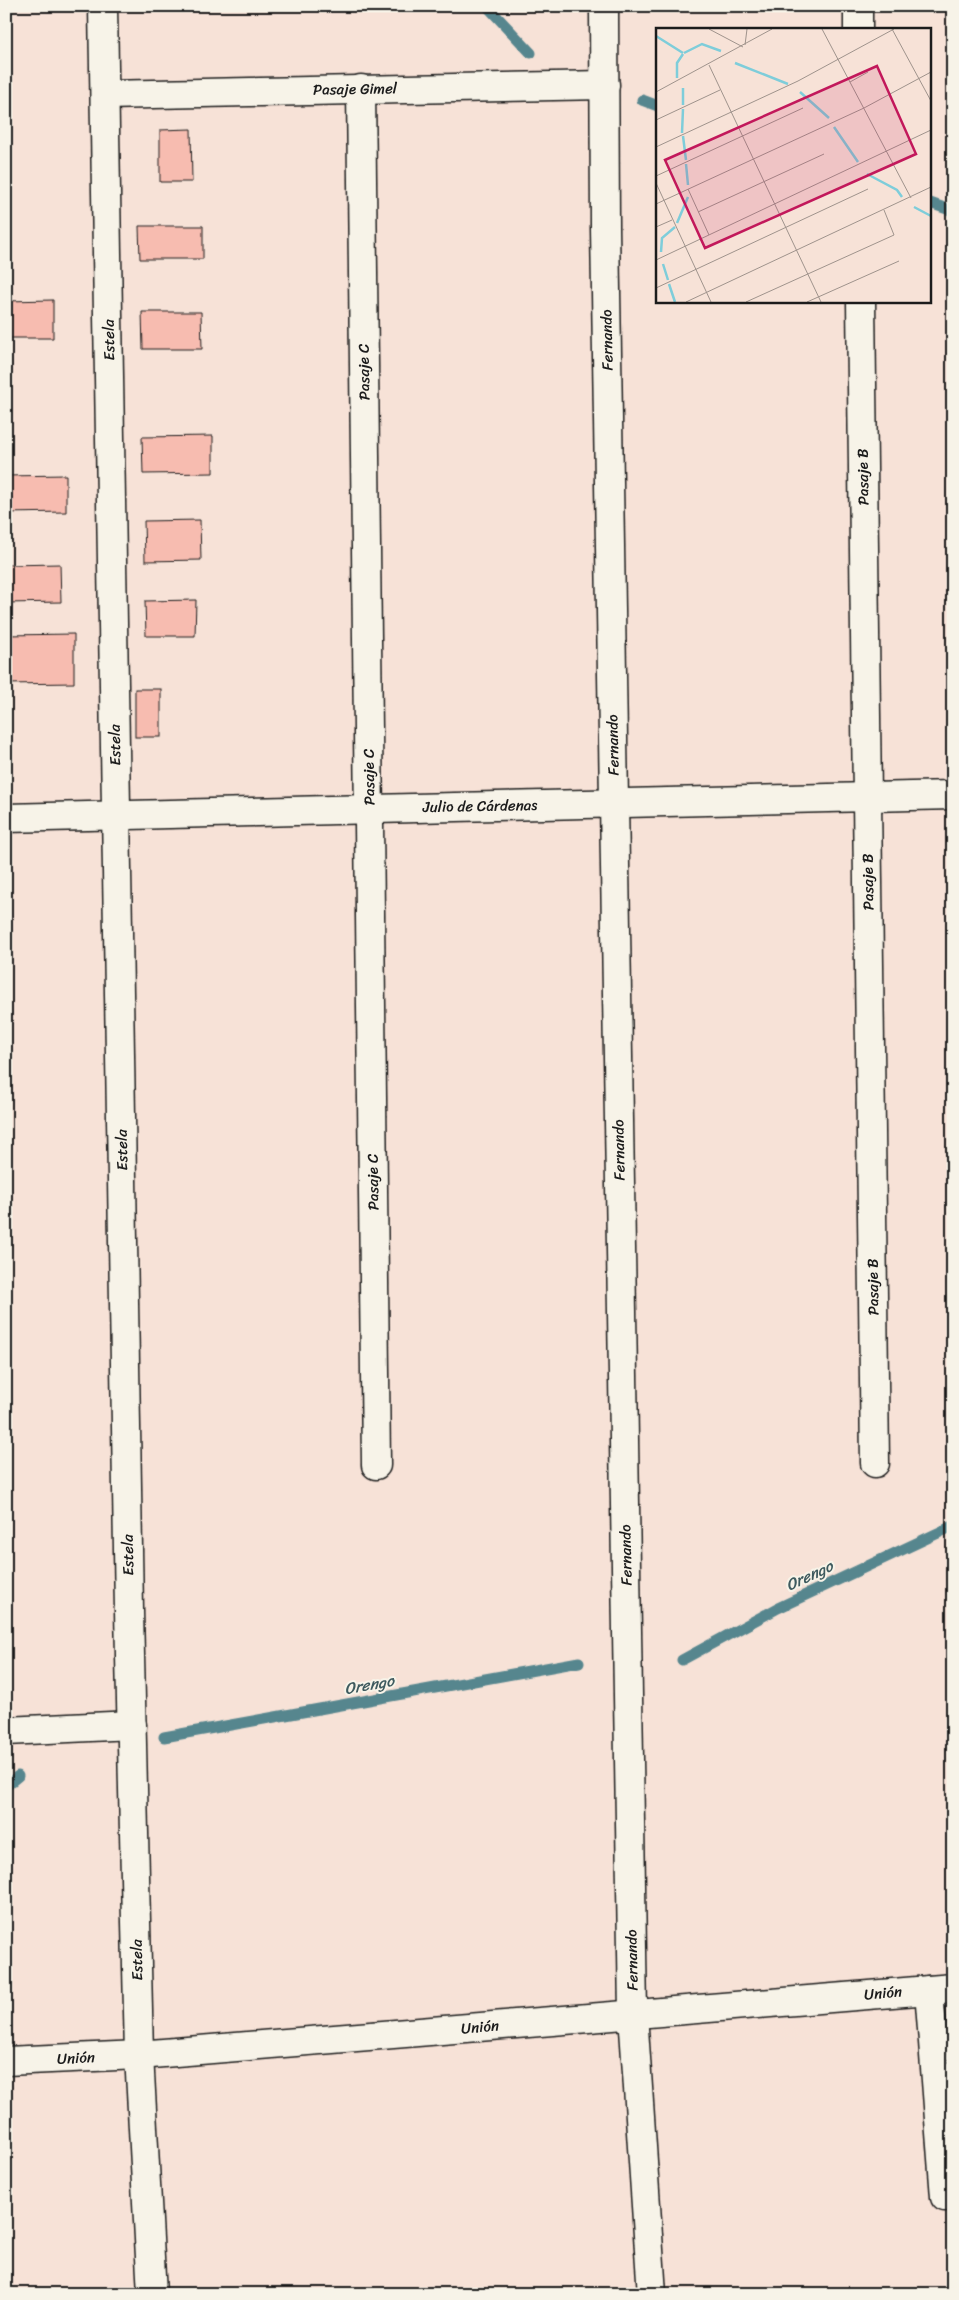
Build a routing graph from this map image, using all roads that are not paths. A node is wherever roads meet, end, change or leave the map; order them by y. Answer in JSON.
{"nodes":[{"id":1,"x":104,"y":6,"type":"edge"},
{"id":2,"x":604,"y":6,"type":"edge"},
{"id":3,"x":858,"y":6,"type":"edge"},
{"id":4,"x":858,"y":28,"type":"edge"},
{"id":5,"x":605,"y":85,"type":"junction"},
{"id":6,"x":361,"y":89,"type":"junction"},
{"id":7,"x":105,"y":95,"type":"junction"},
{"id":8,"x":861,"y":302,"type":"edge"},
{"id":9,"x":953,"y":795,"type":"edge"},
{"id":10,"x":867,"y":797,"type":"junction"},
{"id":11,"x":614,"y":803,"type":"junction"},
{"id":12,"x":369,"y":809,"type":"junction"},
{"id":13,"x":116,"y":815,"type":"junction"},
{"id":14,"x":6,"y":818,"type":"edge"},
{"id":15,"x":875,"y":1463,"type":"dead end"},
{"id":16,"x":376,"y":1465,"type":"dead end"},
{"id":17,"x":132,"y":1725,"type":"junction"},
{"id":18,"x":6,"y":1731,"type":"edge"},
{"id":19,"x":941,"y":1989,"type":"edge"},
{"id":20,"x":633,"y":2014,"type":"junction"},
{"id":21,"x":139,"y":2055,"type":"junction"},
{"id":22,"x":6,"y":2061,"type":"edge"},
{"id":23,"x":945,"y":2197,"type":"dead end"},
{"id":24,"x":152,"y":2294,"type":"edge"},
{"id":25,"x":652,"y":2294,"type":"edge"}],
"edges":[{"from":1,"to":7,"type":"street","name":"Estela"},
{"from":2,"to":5,"type":"street","name":"Fernando"},
{"from":3,"to":4,"type":"street"},
{"from":5,"to":6,"type":"street","name":"Pasaje Gimel"},
{"from":5,"to":11,"type":"street","name":"Fernando"},
{"from":6,"to":7,"type":"street","name":"Pasaje Gimel"},
{"from":6,"to":12,"type":"street","name":"Pasaje C"},
{"from":7,"to":13,"type":"street","name":"Estela"},
{"from":8,"to":10,"type":"street","name":"Pasaje B"},
{"from":9,"to":10,"type":"street","name":"Julio de Cárdenas"},
{"from":10,"to":11,"type":"street","name":"Julio de Cárdenas"},
{"from":10,"to":15,"type":"street","name":"Pasaje B"},
{"from":11,"to":12,"type":"street","name":"Julio de Cárdenas"},
{"from":11,"to":20,"type":"street","name":"Fernando"},
{"from":12,"to":13,"type":"street","name":"Julio de Cárdenas"},
{"from":12,"to":16,"type":"street","name":"Pasaje C"},
{"from":13,"to":14,"type":"street","name":"Julio de Cárdenas"},
{"from":13,"to":17,"type":"street","name":"Estela"},
{"from":17,"to":18,"type":"street"},
{"from":17,"to":21,"type":"street","name":"Estela"},
{"from":19,"to":20,"type":"street","name":"Unión"},
{"from":19,"to":23,"type":"street"},
{"from":20,"to":21,"type":"street","name":"Unión"},
{"from":20,"to":25,"type":"street","name":"Fernando"},
{"from":21,"to":22,"type":"street","name":"Unión"},
{"from":21,"to":24,"type":"street","name":"Estela"}]}
